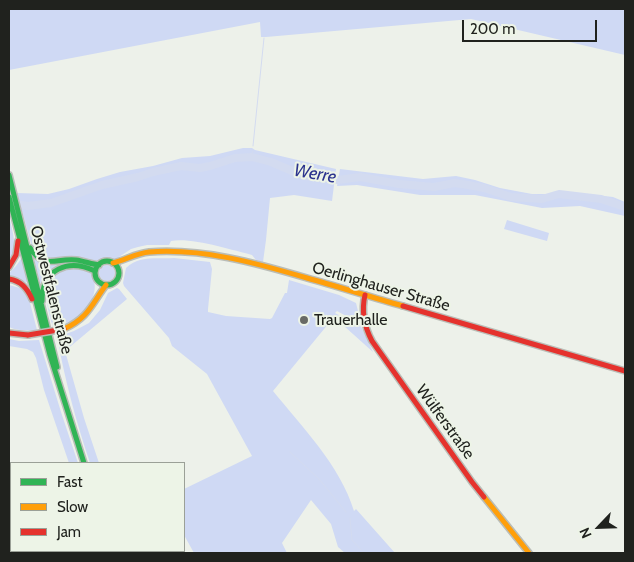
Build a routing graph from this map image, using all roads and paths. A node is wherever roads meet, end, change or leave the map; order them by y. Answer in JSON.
{"nodes":[{"id":1,"x":9,"y":175,"type":"edge"},
{"id":2,"x":9,"y":196,"type":"edge"},
{"id":3,"x":20,"y":231,"type":"junction"},
{"id":4,"x":126,"y":258,"type":"junction"},
{"id":5,"x":113,"y":263,"type":"junction"},
{"id":6,"x":99,"y":265,"type":"junction"},
{"id":7,"x":9,"y":267,"type":"edge"},
{"id":8,"x":119,"y":270,"type":"junction"},
{"id":9,"x":96,"y":271,"type":"junction"},
{"id":10,"x":9,"y":279,"type":"edge"},
{"id":11,"x":100,"y":282,"type":"junction"},
{"id":12,"x":106,"y":285,"type":"junction"},
{"id":13,"x":365,"y":295,"type":"junction"},
{"id":14,"x":98,"y":296,"type":"junction"},
{"id":15,"x":39,"y":306,"type":"junction"},
{"id":16,"x":9,"y":333,"type":"edge"},
{"id":17,"x":625,"y":371,"type":"edge"},
{"id":18,"x":84,"y":462,"type":"edge"},
{"id":19,"x":529,"y":553,"type":"edge"}],
"edges":[{"from":1,"to":3,"type":"main road","name":"Ostwestfalenstraße"},
{"from":2,"to":3,"type":"main road","name":"Ostwestfalenstraße"},
{"from":3,"to":6,"type":"main road"},
{"from":3,"to":7,"type":"main road"},
{"from":3,"to":15,"type":"main road","name":"Ostwestfalenstraße"},
{"from":4,"to":5,"type":"main road","name":"Oerlinghauser Straße"},
{"from":4,"to":8,"type":"main road"},
{"from":4,"to":13,"type":"main road","name":"Oerlinghauser Straße"},
{"from":5,"to":6,"type":"main road"},
{"from":5,"to":8,"type":"main road"},
{"from":6,"to":9,"type":"main road"},
{"from":8,"to":12,"type":"main road"},
{"from":9,"to":11,"type":"main road"},
{"from":9,"to":15,"type":"main road"},
{"from":10,"to":15,"type":"main road"},
{"from":11,"to":12,"type":"main road"},
{"from":11,"to":14,"type":"main road"},
{"from":12,"to":14,"type":"main road"},
{"from":13,"to":17,"type":"main road","name":"Oerlinghauser Straße"},
{"from":13,"to":19,"type":"main road","name":"Wülferstraße"},
{"from":14,"to":16,"type":"main road","bridge":true},
{"from":15,"to":18,"type":"main road","name":"Ostwestfalenstraße"}]}
